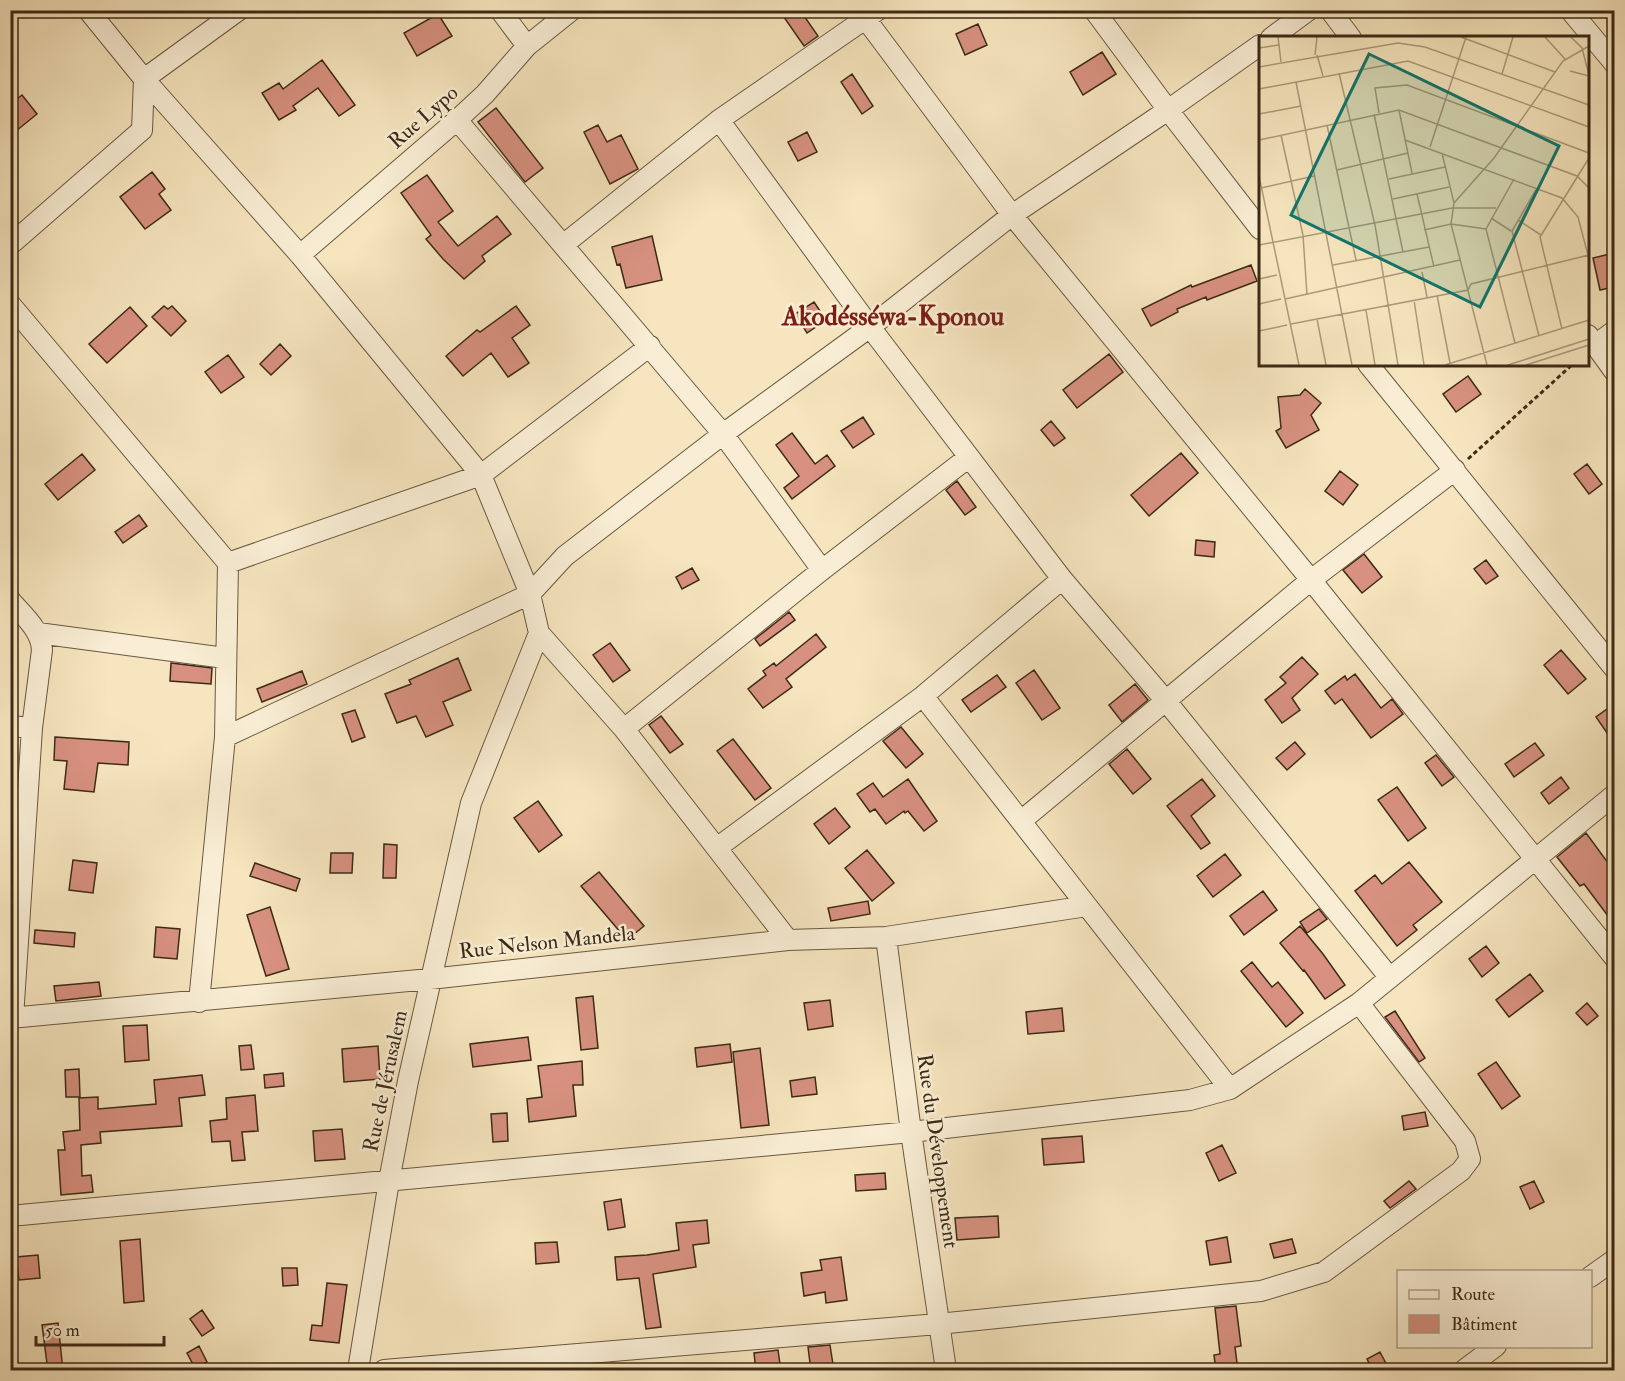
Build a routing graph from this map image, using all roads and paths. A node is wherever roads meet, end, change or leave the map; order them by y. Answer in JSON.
{"nodes":[{"id":1,"x":88,"y":10,"type":"edge"},
{"id":2,"x":239,"y":10,"type":"edge"},
{"id":3,"x":500,"y":10,"type":"edge"},
{"id":4,"x":572,"y":10,"type":"edge"},
{"id":5,"x":1094,"y":10,"type":"edge"},
{"id":6,"x":1309,"y":10,"type":"edge"},
{"id":7,"x":1330,"y":10,"type":"edge"},
{"id":8,"x":1570,"y":10,"type":"edge"},
{"id":9,"x":868,"y":13,"type":"edge"},
{"id":10,"x":1274,"y":36,"type":"edge"},
{"id":11,"x":1350,"y":36,"type":"edge"},
{"id":12,"x":526,"y":46,"type":"junction"},
{"id":13,"x":1259,"y":46,"type":"edge"},
{"id":14,"x":1614,"y":63,"type":"edge"},
{"id":15,"x":144,"y":79,"type":"junction"},
{"id":16,"x":1168,"y":110,"type":"junction"},
{"id":17,"x":458,"y":120,"type":"junction"},
{"id":18,"x":719,"y":120,"type":"junction"},
{"id":19,"x":1012,"y":215,"type":"junction"},
{"id":20,"x":1259,"y":228,"type":"edge"},
{"id":21,"x":563,"y":244,"type":"junction"},
{"id":22,"x":10,"y":245,"type":"edge"},
{"id":23,"x":300,"y":255,"type":"junction"},
{"id":24,"x":10,"y":304,"type":"edge"},
{"id":25,"x":870,"y":327,"type":"junction"},
{"id":26,"x":1614,"y":331,"type":"edge"},
{"id":27,"x":1591,"y":340,"type":"edge"},
{"id":28,"x":650,"y":346,"type":"junction"},
{"id":29,"x":1370,"y":366,"type":"edge"},
{"id":30,"x":1571,"y":366,"type":"edge"},
{"id":31,"x":1614,"y":371,"type":"edge"},
{"id":32,"x":723,"y":434,"type":"junction"},
{"id":33,"x":969,"y":458,"type":"junction"},
{"id":34,"x":1455,"y":470,"type":"junction"},
{"id":35,"x":481,"y":475,"type":"junction"},
{"id":36,"x":228,"y":562,"type":"junction"},
{"id":37,"x":822,"y":570,"type":"junction"},
{"id":38,"x":1062,"y":579,"type":"junction"},
{"id":39,"x":1311,"y":580,"type":"junction"},
{"id":40,"x":530,"y":594,"type":"junction"},
{"id":41,"x":10,"y":600,"type":"edge"},
{"id":42,"x":38,"y":633,"type":"junction"},
{"id":43,"x":538,"y":633,"type":"junction"},
{"id":44,"x":225,"y":658,"type":"junction"},
{"id":45,"x":1614,"y":668,"type":"edge"},
{"id":46,"x":923,"y":696,"type":"junction"},
{"id":47,"x":1166,"y":701,"type":"junction"},
{"id":48,"x":10,"y":726,"type":"edge"},
{"id":49,"x":32,"y":729,"type":"junction"},
{"id":50,"x":624,"y":729,"type":"junction"},
{"id":51,"x":225,"y":737,"type":"junction"},
{"id":52,"x":1614,"y":795,"type":"edge"},
{"id":53,"x":1021,"y":821,"type":"junction"},
{"id":54,"x":718,"y":848,"type":"junction"},
{"id":55,"x":1535,"y":858,"type":"junction"},
{"id":56,"x":1087,"y":906,"type":"junction"},
{"id":57,"x":886,"y":937,"type":"junction"},
{"id":58,"x":788,"y":940,"type":"junction"},
{"id":59,"x":1614,"y":957,"type":"edge"},
{"id":60,"x":1390,"y":978,"type":"junction"},
{"id":61,"x":430,"y":979,"type":"junction"},
{"id":62,"x":199,"y":1002,"type":"junction"},
{"id":63,"x":1359,"y":1003,"type":"junction"},
{"id":64,"x":12,"y":1018,"type":"edge"},
{"id":65,"x":1230,"y":1089,"type":"junction"},
{"id":66,"x":911,"y":1132,"type":"junction"},
{"id":67,"x":389,"y":1181,"type":"junction"},
{"id":68,"x":10,"y":1216,"type":"edge"},
{"id":69,"x":1614,"y":1260,"type":"edge"},
{"id":70,"x":1592,"y":1276,"type":"edge"},
{"id":71,"x":938,"y":1324,"type":"junction"},
{"id":72,"x":1496,"y":1348,"type":"edge"},
{"id":73,"x":358,"y":1371,"type":"edge"},
{"id":74,"x":384,"y":1371,"type":"edge"},
{"id":75,"x":946,"y":1371,"type":"edge"},
{"id":76,"x":1464,"y":1371,"type":"edge"}],
"edges":[{"from":1,"to":15,"type":"street"},
{"from":2,"to":15,"type":"street"},
{"from":3,"to":12,"type":"street"},
{"from":4,"to":12,"type":"street","name":"Rue Lypo"},
{"from":5,"to":16,"type":"street"},
{"from":6,"to":10,"type":"street"},
{"from":7,"to":11,"type":"street"},
{"from":8,"to":14,"type":"street"},
{"from":9,"to":18,"type":"street"},
{"from":9,"to":19,"type":"street"},
{"from":12,"to":17,"type":"street","name":"Rue Lypo"},
{"from":13,"to":16,"type":"street"},
{"from":15,"to":22,"type":"street"},
{"from":15,"to":23,"type":"street"},
{"from":16,"to":19,"type":"street"},
{"from":16,"to":20,"type":"street"},
{"from":17,"to":21,"type":"street"},
{"from":17,"to":23,"type":"street","name":"Rue Lypo"},
{"from":18,"to":21,"type":"street"},
{"from":18,"to":25,"type":"street"},
{"from":19,"to":25,"type":"street"},
{"from":19,"to":39,"type":"street"},
{"from":21,"to":28,"type":"street"},
{"from":23,"to":35,"type":"street"},
{"from":24,"to":36,"type":"street"},
{"from":25,"to":32,"type":"street"},
{"from":25,"to":33,"type":"street"},
{"from":26,"to":27,"type":"street"},
{"from":27,"to":31,"type":"street"},
{"from":28,"to":32,"type":"street"},
{"from":28,"to":35,"type":"street"},
{"from":29,"to":34,"type":"street"},
{"from":30,"to":34,"type":"path"},
{"from":32,"to":37,"type":"street"},
{"from":32,"to":40,"type":"street"},
{"from":33,"to":37,"type":"street"},
{"from":33,"to":38,"type":"street"},
{"from":34,"to":39,"type":"street"},
{"from":34,"to":45,"type":"street"},
{"from":35,"to":36,"type":"street"},
{"from":35,"to":40,"type":"street"},
{"from":36,"to":44,"type":"street"},
{"from":37,"to":50,"type":"street"},
{"from":38,"to":46,"type":"street"},
{"from":38,"to":47,"type":"street"},
{"from":39,"to":47,"type":"street"},
{"from":39,"to":55,"type":"street"},
{"from":40,"to":43,"type":"street"},
{"from":40,"to":51,"type":"street"},
{"from":41,"to":42,"type":"street"},
{"from":42,"to":44,"type":"street"},
{"from":42,"to":49,"type":"street"},
{"from":43,"to":50,"type":"street"},
{"from":43,"to":61,"type":"street","name":"Rue de Jérusalem"},
{"from":44,"to":51,"type":"street"},
{"from":46,"to":53,"type":"street"},
{"from":46,"to":54,"type":"street"},
{"from":47,"to":53,"type":"street"},
{"from":47,"to":60,"type":"street"},
{"from":48,"to":49,"type":"street"},
{"from":49,"to":64,"type":"street"},
{"from":50,"to":54,"type":"street"},
{"from":51,"to":62,"type":"street"},
{"from":52,"to":55,"type":"street"},
{"from":53,"to":56,"type":"street"},
{"from":54,"to":58,"type":"street"},
{"from":55,"to":59,"type":"street"},
{"from":55,"to":60,"type":"street"},
{"from":56,"to":57,"type":"street","name":"Rue Nelson Mandela"},
{"from":56,"to":65,"type":"street"},
{"from":57,"to":58,"type":"street","name":"Rue Nelson Mandela"},
{"from":57,"to":66,"type":"street","name":"Rue du Développement"},
{"from":58,"to":61,"type":"street","name":"Rue Nelson Mandela"},
{"from":60,"to":63,"type":"street"},
{"from":61,"to":62,"type":"street","name":"Rue Nelson Mandela"},
{"from":61,"to":67,"type":"street","name":"Rue de Jérusalem"},
{"from":62,"to":64,"type":"street","name":"Rue Nelson Mandela"},
{"from":63,"to":65,"type":"street"},
{"from":63,"to":71,"type":"street"},
{"from":65,"to":66,"type":"street"},
{"from":66,"to":67,"type":"street"},
{"from":66,"to":71,"type":"street","name":"Rue du Développement"},
{"from":67,"to":68,"type":"street"},
{"from":67,"to":73,"type":"street","name":"Rue de Jérusalem"},
{"from":69,"to":70,"type":"street"},
{"from":71,"to":74,"type":"street"},
{"from":71,"to":75,"type":"street","name":"Rue du Développement"},
{"from":72,"to":76,"type":"street"}]}
